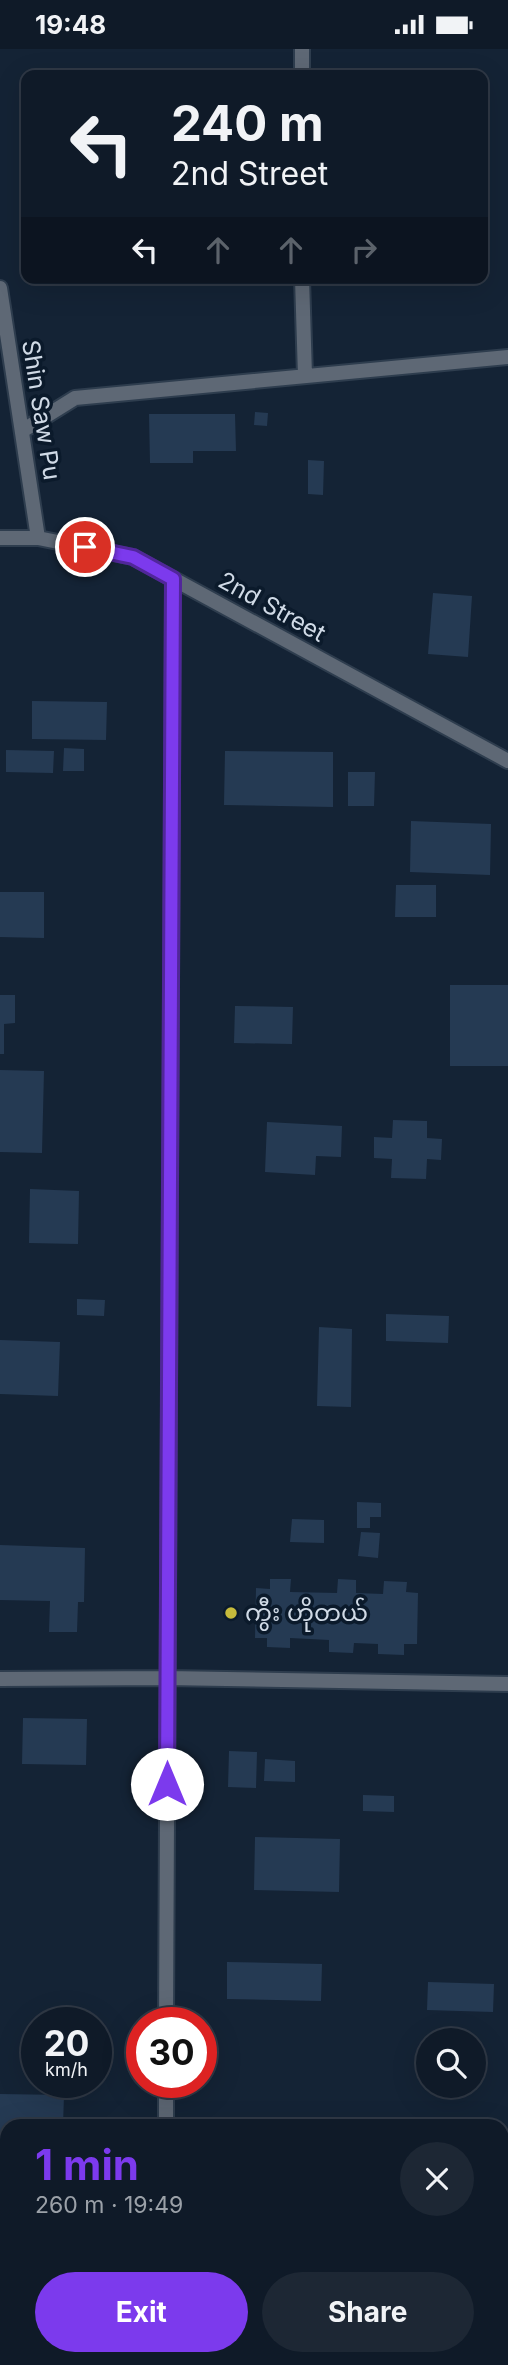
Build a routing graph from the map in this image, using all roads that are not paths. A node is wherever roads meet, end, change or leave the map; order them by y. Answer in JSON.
{"nodes":[{"id":1,"x":302,"y":49,"type":"edge"},
{"id":2,"x":302,"y":70,"type":"edge"},
{"id":3,"x":302,"y":284,"type":"edge"},
{"id":4,"x":0,"y":288,"type":"edge"},
{"id":5,"x":508,"y":357,"type":"edge"},
{"id":6,"x":304,"y":376,"type":"junction"},
{"id":7,"x":22,"y":431,"type":"junction"},
{"id":8,"x":0,"y":538,"type":"edge"},
{"id":9,"x":38,"y":538,"type":"junction"},
{"id":10,"x":173,"y":579,"type":"junction"},
{"id":11,"x":508,"y":761,"type":"edge"},
{"id":12,"x":167,"y":1678,"type":"junction"},
{"id":13,"x":0,"y":1679,"type":"edge"},
{"id":14,"x":508,"y":1684,"type":"edge"},
{"id":15,"x":166,"y":2007,"type":"edge"},
{"id":16,"x":166,"y":2098,"type":"edge"},
{"id":17,"x":166,"y":2119,"type":"edge"}],
"edges":[{"from":1,"to":2,"type":"street"},
{"from":3,"to":6,"type":"street"},
{"from":4,"to":7,"type":"street","name":"Shin Saw Pu"},
{"from":5,"to":6,"type":"street"},
{"from":6,"to":7,"type":"street"},
{"from":7,"to":9,"type":"street","name":"Shin Saw Pu"},
{"from":8,"to":9,"type":"street","name":"2nd Street"},
{"from":9,"to":10,"type":"street","name":"2nd Street"},
{"from":10,"to":11,"type":"street","name":"2nd Street"},
{"from":10,"to":12,"type":"street"},
{"from":12,"to":13,"type":"street"},
{"from":12,"to":14,"type":"street"},
{"from":12,"to":15,"type":"street"},
{"from":16,"to":17,"type":"street"}]}
